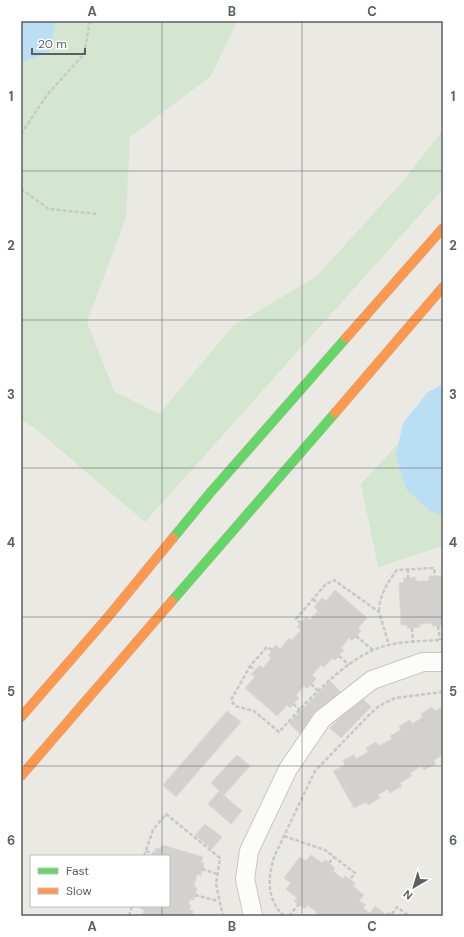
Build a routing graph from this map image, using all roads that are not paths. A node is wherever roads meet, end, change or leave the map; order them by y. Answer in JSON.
{"nodes":[{"id":1,"x":443,"y":228,"type":"edge"},
{"id":2,"x":443,"y":287,"type":"edge"},
{"id":3,"x":443,"y":662,"type":"edge"},
{"id":4,"x":21,"y":717,"type":"edge"},
{"id":5,"x":21,"y":776,"type":"edge"},
{"id":6,"x":253,"y":916,"type":"edge"}],
"edges":[{"from":1,"to":4,"type":"highway"},
{"from":2,"to":5,"type":"highway"},
{"from":3,"to":6,"type":"street"}]}
